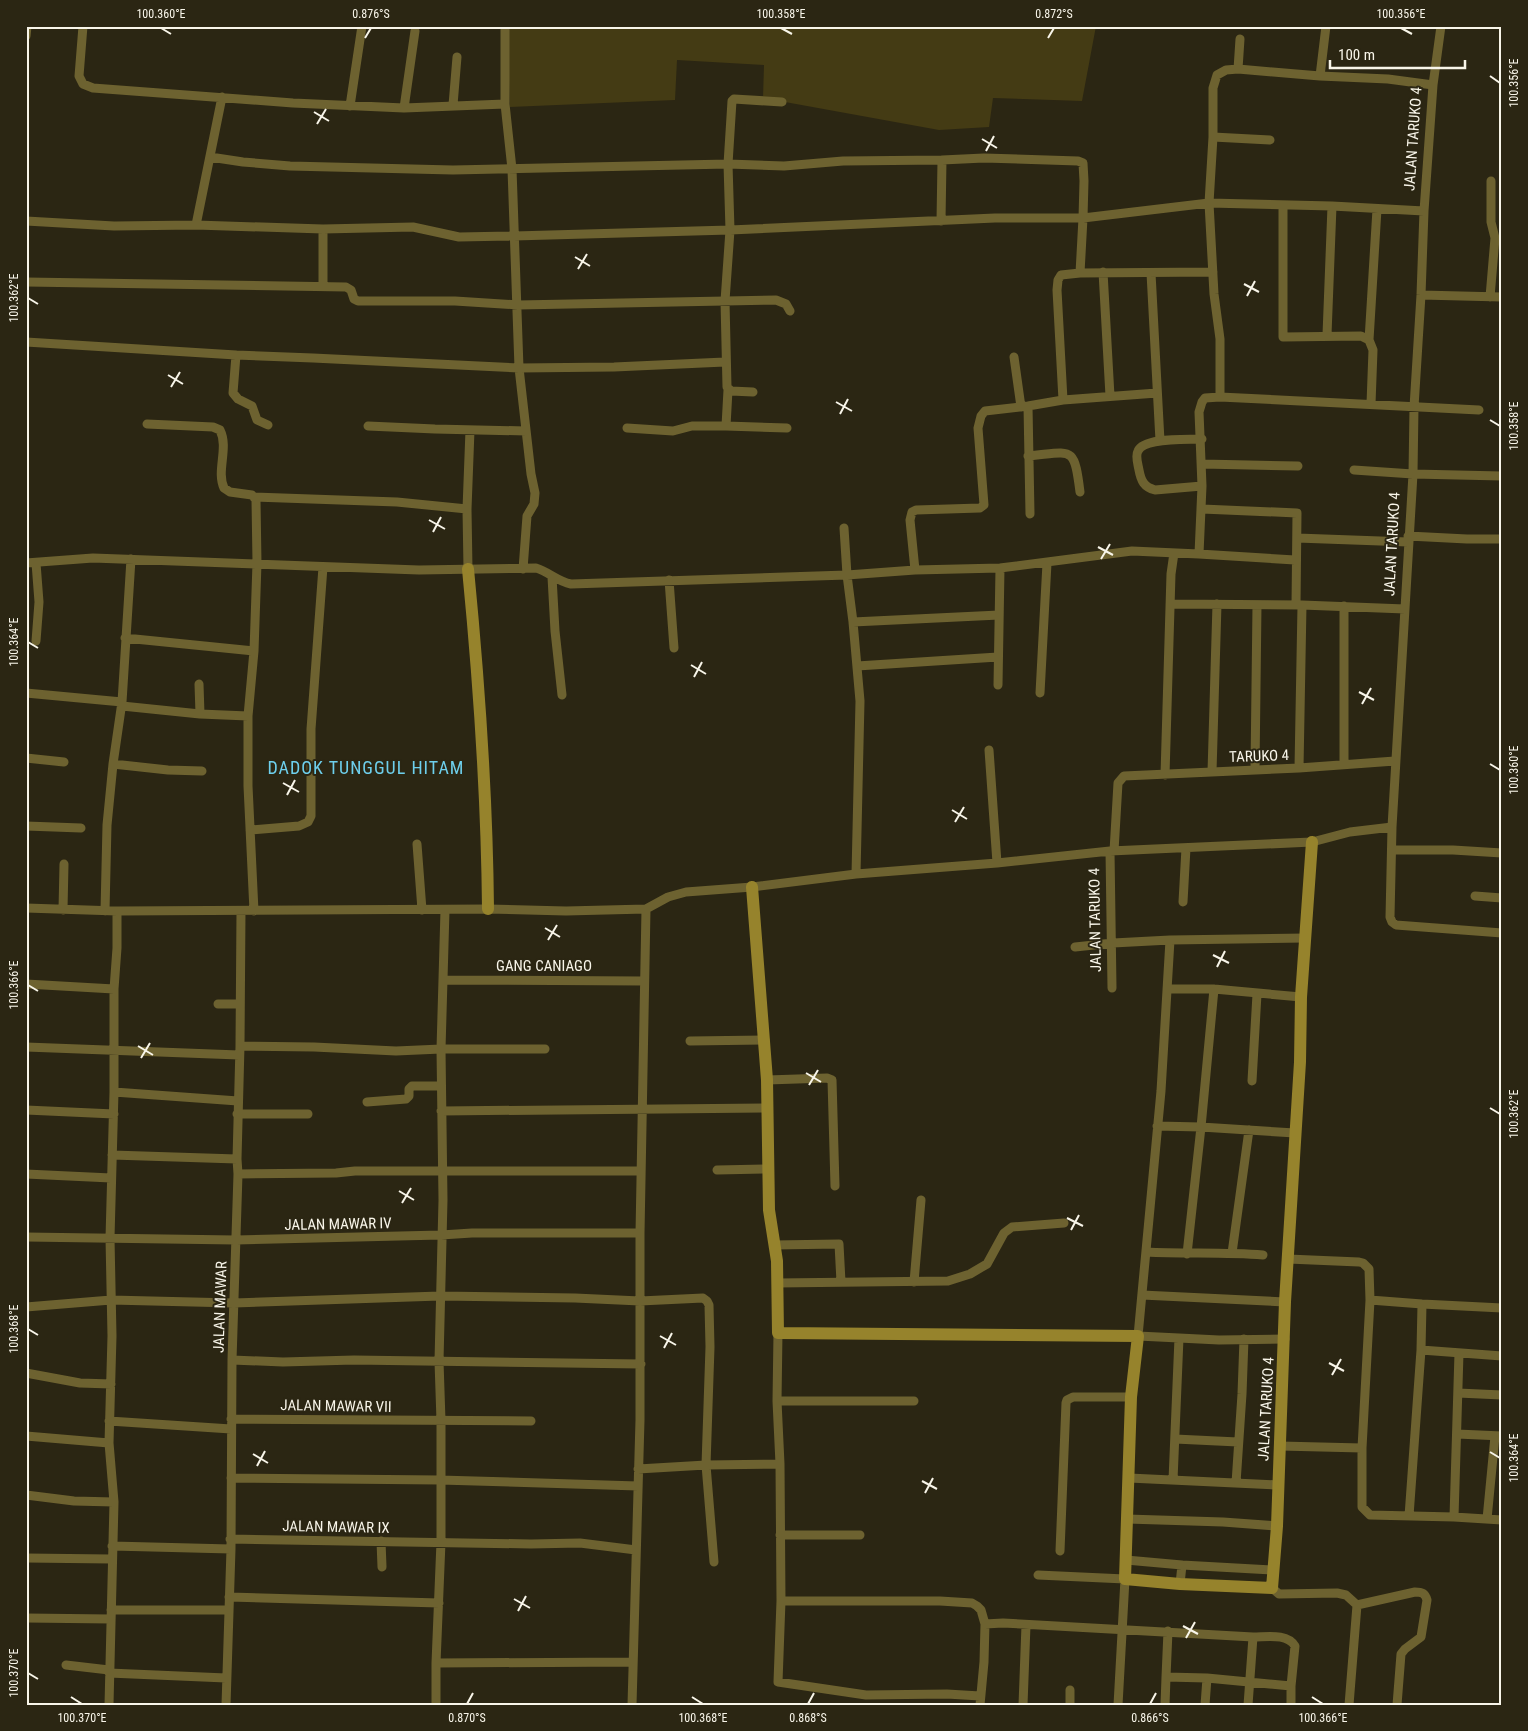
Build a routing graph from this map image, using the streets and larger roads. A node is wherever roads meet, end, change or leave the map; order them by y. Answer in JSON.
{"nodes":[{"id":1,"x":27,"y":26,"type":"edge"},
{"id":2,"x":82,"y":26,"type":"edge"},
{"id":3,"x":362,"y":26,"type":"edge"},
{"id":4,"x":505,"y":26,"type":"edge"},
{"id":5,"x":1326,"y":26,"type":"edge"},
{"id":6,"x":1441,"y":26,"type":"edge"},
{"id":7,"x":415,"y":31,"type":"dead end"},
{"id":8,"x":26,"y":36,"type":"edge"},
{"id":9,"x":1240,"y":39,"type":"dead end"},
{"id":10,"x":457,"y":57,"type":"dead end"},
{"id":11,"x":1238,"y":69,"type":"junction"},
{"id":12,"x":1320,"y":76,"type":"junction"},
{"id":13,"x":1433,"y":85,"type":"junction"},
{"id":14,"x":222,"y":97,"type":"junction"},
{"id":15,"x":782,"y":102,"type":"dead end"},
{"id":16,"x":505,"y":104,"type":"junction"},
{"id":17,"x":453,"y":105,"type":"junction"},
{"id":18,"x":350,"y":106,"type":"junction"},
{"id":19,"x":404,"y":108,"type":"junction"},
{"id":20,"x":1213,"y":137,"type":"junction"},
{"id":21,"x":1270,"y":140,"type":"dead end"},
{"id":22,"x":210,"y":157,"type":"junction"},
{"id":23,"x":942,"y":160,"type":"junction"},
{"id":24,"x":728,"y":164,"type":"junction"},
{"id":25,"x":512,"y":169,"type":"junction"},
{"id":26,"x":1491,"y":181,"type":"dead end"},
{"id":27,"x":1209,"y":203,"type":"junction"},
{"id":28,"x":1283,"y":205,"type":"junction"},
{"id":29,"x":1332,"y":206,"type":"junction"},
{"id":30,"x":1377,"y":208,"type":"junction"},
{"id":31,"x":1424,"y":211,"type":"junction"},
{"id":32,"x":1083,"y":218,"type":"junction"},
{"id":33,"x":26,"y":221,"type":"edge"},
{"id":34,"x":941,"y":221,"type":"junction"},
{"id":35,"x":196,"y":225,"type":"junction"},
{"id":36,"x":323,"y":229,"type":"junction"},
{"id":37,"x":730,"y":230,"type":"junction"},
{"id":38,"x":514,"y":236,"type":"junction"},
{"id":39,"x":1498,"y":239,"type":"edge"},
{"id":40,"x":1080,"y":272,"type":"junction"},
{"id":41,"x":1103,"y":272,"type":"junction"},
{"id":42,"x":1151,"y":272,"type":"junction"},
{"id":43,"x":1213,"y":272,"type":"junction"},
{"id":44,"x":26,"y":282,"type":"edge"},
{"id":45,"x":322,"y":286,"type":"junction"},
{"id":46,"x":1421,"y":295,"type":"junction"},
{"id":47,"x":1490,"y":297,"type":"junction"},
{"id":48,"x":1502,"y":298,"type":"edge"},
{"id":49,"x":725,"y":301,"type":"junction"},
{"id":50,"x":518,"y":305,"type":"junction"},
{"id":51,"x":790,"y":311,"type":"dead end"},
{"id":52,"x":1327,"y":335,"type":"junction"},
{"id":53,"x":1369,"y":340,"type":"junction"},
{"id":54,"x":26,"y":342,"type":"edge"},
{"id":55,"x":236,"y":355,"type":"junction"},
{"id":56,"x":1014,"y":357,"type":"dead end"},
{"id":57,"x":725,"y":362,"type":"junction"},
{"id":58,"x":519,"y":368,"type":"junction"},
{"id":59,"x":728,"y":390,"type":"junction"},
{"id":60,"x":753,"y":392,"type":"dead end"},
{"id":61,"x":1157,"y":393,"type":"junction"},
{"id":62,"x":1110,"y":396,"type":"junction"},
{"id":63,"x":1220,"y":397,"type":"junction"},
{"id":64,"x":1063,"y":400,"type":"junction"},
{"id":65,"x":1371,"y":404,"type":"junction"},
{"id":66,"x":1024,"y":407,"type":"junction"},
{"id":67,"x":1414,"y":407,"type":"junction"},
{"id":68,"x":1479,"y":410,"type":"dead end"},
{"id":69,"x":147,"y":424,"type":"dead end"},
{"id":70,"x":268,"y":425,"type":"dead end"},
{"id":71,"x":368,"y":426,"type":"dead end"},
{"id":72,"x":726,"y":426,"type":"junction"},
{"id":73,"x":627,"y":428,"type":"dead end"},
{"id":74,"x":787,"y":428,"type":"dead end"},
{"id":75,"x":470,"y":430,"type":"junction"},
{"id":76,"x":526,"y":431,"type":"junction"},
{"id":77,"x":1202,"y":439,"type":"junction"},
{"id":78,"x":1160,"y":441,"type":"junction"},
{"id":79,"x":1028,"y":456,"type":"junction"},
{"id":80,"x":1202,"y":464,"type":"junction"},
{"id":81,"x":1298,"y":466,"type":"dead end"},
{"id":82,"x":1354,"y":470,"type":"dead end"},
{"id":83,"x":1413,"y":474,"type":"junction"},
{"id":84,"x":1502,"y":476,"type":"edge"},
{"id":85,"x":1202,"y":486,"type":"junction"},
{"id":86,"x":1080,"y":492,"type":"dead end"},
{"id":87,"x":254,"y":497,"type":"junction"},
{"id":88,"x":468,"y":509,"type":"junction"},
{"id":89,"x":1202,"y":509,"type":"junction"},
{"id":90,"x":1030,"y":514,"type":"dead end"},
{"id":91,"x":844,"y":528,"type":"dead end"},
{"id":92,"x":1297,"y":538,"type":"junction"},
{"id":93,"x":1408,"y":539,"type":"junction"},
{"id":94,"x":1502,"y":539,"type":"edge"},
{"id":95,"x":1174,"y":553,"type":"junction"},
{"id":96,"x":1199,"y":554,"type":"junction"},
{"id":97,"x":131,"y":559,"type":"junction"},
{"id":98,"x":1296,"y":560,"type":"junction"},
{"id":99,"x":26,"y":563,"type":"edge"},
{"id":100,"x":36,"y":563,"type":"junction"},
{"id":101,"x":257,"y":563,"type":"junction"},
{"id":102,"x":1047,"y":563,"type":"junction"},
{"id":103,"x":323,"y":567,"type":"junction"},
{"id":104,"x":1000,"y":568,"type":"junction"},
{"id":105,"x":468,"y":569,"type":"junction"},
{"id":106,"x":522,"y":569,"type":"junction"},
{"id":107,"x":915,"y":570,"type":"junction"},
{"id":108,"x":847,"y":575,"type":"junction"},
{"id":109,"x":552,"y":576,"type":"junction"},
{"id":110,"x":669,"y":580,"type":"junction"},
{"id":111,"x":1170,"y":604,"type":"junction"},
{"id":112,"x":1217,"y":604,"type":"junction"},
{"id":113,"x":1258,"y":605,"type":"junction"},
{"id":114,"x":1299,"y":605,"type":"junction"},
{"id":115,"x":1344,"y":606,"type":"junction"},
{"id":116,"x":1405,"y":609,"type":"junction"},
{"id":117,"x":999,"y":615,"type":"junction"},
{"id":118,"x":853,"y":622,"type":"junction"},
{"id":119,"x":125,"y":638,"type":"junction"},
{"id":120,"x":36,"y":641,"type":"dead end"},
{"id":121,"x":674,"y":648,"type":"dead end"},
{"id":122,"x":254,"y":651,"type":"junction"},
{"id":123,"x":998,"y":658,"type":"junction"},
{"id":124,"x":857,"y":666,"type":"junction"},
{"id":125,"x":199,"y":684,"type":"dead end"},
{"id":126,"x":998,"y":685,"type":"dead end"},
{"id":127,"x":26,"y":693,"type":"edge"},
{"id":128,"x":1040,"y":693,"type":"dead end"},
{"id":129,"x":562,"y":695,"type":"dead end"},
{"id":130,"x":122,"y":704,"type":"junction"},
{"id":131,"x":200,"y":714,"type":"junction"},
{"id":132,"x":248,"y":716,"type":"junction"},
{"id":133,"x":989,"y":750,"type":"dead end"},
{"id":134,"x":26,"y":758,"type":"edge"},
{"id":135,"x":1395,"y":761,"type":"junction"},
{"id":136,"x":64,"y":762,"type":"dead end"},
{"id":137,"x":113,"y":764,"type":"junction"},
{"id":138,"x":1344,"y":764,"type":"junction"},
{"id":139,"x":1299,"y":768,"type":"junction"},
{"id":140,"x":1255,"y":769,"type":"junction"},
{"id":141,"x":202,"y":771,"type":"dead end"},
{"id":142,"x":1212,"y":772,"type":"junction"},
{"id":143,"x":1165,"y":775,"type":"junction"},
{"id":144,"x":1124,"y":776,"type":"joint"},
{"id":145,"x":26,"y":826,"type":"edge"},
{"id":146,"x":82,"y":828,"type":"dead end"},
{"id":147,"x":1392,"y":828,"type":"junction"},
{"id":148,"x":250,"y":830,"type":"junction"},
{"id":149,"x":1312,"y":842,"type":"junction"},
{"id":150,"x":417,"y":844,"type":"dead end"},
{"id":151,"x":1186,"y":848,"type":"junction"},
{"id":152,"x":1392,"y":850,"type":"junction"},
{"id":153,"x":1112,"y":851,"type":"junction"},
{"id":154,"x":1502,"y":853,"type":"edge"},
{"id":155,"x":998,"y":863,"type":"junction"},
{"id":156,"x":64,"y":864,"type":"dead end"},
{"id":157,"x":856,"y":874,"type":"junction"},
{"id":158,"x":752,"y":887,"type":"junction"},
{"id":159,"x":1475,"y":896,"type":"dead end"},
{"id":160,"x":1502,"y":898,"type":"edge"},
{"id":161,"x":1183,"y":902,"type":"dead end"},
{"id":162,"x":26,"y":908,"type":"edge"},
{"id":163,"x":488,"y":909,"type":"junction"},
{"id":164,"x":646,"y":909,"type":"junction"},
{"id":165,"x":63,"y":910,"type":"junction"},
{"id":166,"x":422,"y":910,"type":"junction"},
{"id":167,"x":445,"y":910,"type":"junction"},
{"id":168,"x":105,"y":911,"type":"junction"},
{"id":169,"x":117,"y":911,"type":"junction"},
{"id":170,"x":240,"y":911,"type":"junction"},
{"id":171,"x":254,"y":911,"type":"junction"},
{"id":172,"x":1502,"y":933,"type":"edge"},
{"id":173,"x":1305,"y":938,"type":"junction"},
{"id":174,"x":1170,"y":940,"type":"junction"},
{"id":175,"x":1113,"y":943,"type":"junction"},
{"id":176,"x":1075,"y":947,"type":"dead end"},
{"id":177,"x":444,"y":980,"type":"junction"},
{"id":178,"x":644,"y":981,"type":"junction"},
{"id":179,"x":26,"y":984,"type":"edge"},
{"id":180,"x":114,"y":988,"type":"junction"},
{"id":181,"x":1112,"y":988,"type":"dead end"},
{"id":182,"x":1167,"y":989,"type":"junction"},
{"id":183,"x":1214,"y":989,"type":"junction"},
{"id":184,"x":1258,"y":994,"type":"junction"},
{"id":185,"x":1301,"y":997,"type":"junction"},
{"id":186,"x":218,"y":1004,"type":"dead end"},
{"id":187,"x":240,"y":1004,"type":"junction"},
{"id":188,"x":765,"y":1040,"type":"junction"},
{"id":189,"x":690,"y":1041,"type":"dead end"},
{"id":190,"x":26,"y":1047,"type":"edge"},
{"id":191,"x":545,"y":1048,"type":"dead end"},
{"id":192,"x":442,"y":1049,"type":"junction"},
{"id":193,"x":115,"y":1051,"type":"junction"},
{"id":194,"x":240,"y":1051,"type":"junction"},
{"id":195,"x":767,"y":1080,"type":"junction"},
{"id":196,"x":1252,"y":1081,"type":"dead end"},
{"id":197,"x":441,"y":1086,"type":"junction"},
{"id":198,"x":114,"y":1092,"type":"junction"},
{"id":199,"x":238,"y":1101,"type":"junction"},
{"id":200,"x":367,"y":1102,"type":"dead end"},
{"id":201,"x":767,"y":1108,"type":"junction"},
{"id":202,"x":642,"y":1109,"type":"junction"},
{"id":203,"x":26,"y":1110,"type":"edge"},
{"id":204,"x":442,"y":1111,"type":"junction"},
{"id":205,"x":114,"y":1114,"type":"junction"},
{"id":206,"x":238,"y":1114,"type":"junction"},
{"id":207,"x":308,"y":1114,"type":"dead end"},
{"id":208,"x":1157,"y":1126,"type":"junction"},
{"id":209,"x":1201,"y":1127,"type":"junction"},
{"id":210,"x":1248,"y":1130,"type":"junction"},
{"id":211,"x":1295,"y":1133,"type":"junction"},
{"id":212,"x":112,"y":1155,"type":"junction"},
{"id":213,"x":236,"y":1159,"type":"junction"},
{"id":214,"x":718,"y":1170,"type":"dead end"},
{"id":215,"x":768,"y":1170,"type":"junction"},
{"id":216,"x":642,"y":1171,"type":"junction"},
{"id":217,"x":442,"y":1172,"type":"junction"},
{"id":218,"x":26,"y":1174,"type":"edge"},
{"id":219,"x":238,"y":1174,"type":"junction"},
{"id":220,"x":111,"y":1178,"type":"junction"},
{"id":221,"x":836,"y":1186,"type":"dead end"},
{"id":222,"x":921,"y":1200,"type":"dead end"},
{"id":223,"x":1064,"y":1223,"type":"dead end"},
{"id":224,"x":640,"y":1232,"type":"junction"},
{"id":225,"x":441,"y":1235,"type":"junction"},
{"id":226,"x":26,"y":1237,"type":"edge"},
{"id":227,"x":110,"y":1238,"type":"junction"},
{"id":228,"x":236,"y":1240,"type":"junction"},
{"id":229,"x":774,"y":1245,"type":"junction"},
{"id":230,"x":1146,"y":1252,"type":"junction"},
{"id":231,"x":1232,"y":1253,"type":"junction"},
{"id":232,"x":1187,"y":1254,"type":"junction"},
{"id":233,"x":1262,"y":1255,"type":"dead end"},
{"id":234,"x":1288,"y":1260,"type":"junction"},
{"id":235,"x":841,"y":1282,"type":"junction"},
{"id":236,"x":914,"y":1282,"type":"junction"},
{"id":237,"x":777,"y":1284,"type":"junction"},
{"id":238,"x":1142,"y":1295,"type":"junction"},
{"id":239,"x":440,"y":1296,"type":"junction"},
{"id":240,"x":111,"y":1300,"type":"junction"},
{"id":241,"x":1370,"y":1300,"type":"junction"},
{"id":242,"x":640,"y":1301,"type":"junction"},
{"id":243,"x":1285,"y":1302,"type":"junction"},
{"id":244,"x":234,"y":1303,"type":"junction"},
{"id":245,"x":1422,"y":1304,"type":"junction"},
{"id":246,"x":26,"y":1307,"type":"edge"},
{"id":247,"x":1502,"y":1308,"type":"edge"},
{"id":248,"x":778,"y":1333,"type":"junction"},
{"id":249,"x":1138,"y":1336,"type":"junction"},
{"id":250,"x":1179,"y":1338,"type":"junction"},
{"id":251,"x":1244,"y":1339,"type":"junction"},
{"id":252,"x":1285,"y":1339,"type":"junction"},
{"id":253,"x":1422,"y":1350,"type":"junction"},
{"id":254,"x":1459,"y":1353,"type":"junction"},
{"id":255,"x":1502,"y":1356,"type":"edge"},
{"id":256,"x":232,"y":1360,"type":"junction"},
{"id":257,"x":439,"y":1361,"type":"junction"},
{"id":258,"x":641,"y":1364,"type":"junction"},
{"id":259,"x":26,"y":1373,"type":"edge"},
{"id":260,"x":111,"y":1384,"type":"junction"},
{"id":261,"x":1458,"y":1393,"type":"junction"},
{"id":262,"x":1502,"y":1395,"type":"edge"},
{"id":263,"x":1131,"y":1397,"type":"junction"},
{"id":264,"x":777,"y":1401,"type":"junction"},
{"id":265,"x":914,"y":1401,"type":"dead end"},
{"id":266,"x":232,"y":1419,"type":"junction"},
{"id":267,"x":109,"y":1421,"type":"junction"},
{"id":268,"x":441,"y":1421,"type":"junction"},
{"id":269,"x":531,"y":1421,"type":"dead end"},
{"id":270,"x":231,"y":1429,"type":"junction"},
{"id":271,"x":1458,"y":1434,"type":"junction"},
{"id":272,"x":26,"y":1436,"type":"edge"},
{"id":273,"x":1498,"y":1436,"type":"edge"},
{"id":274,"x":1175,"y":1439,"type":"junction"},
{"id":275,"x":1238,"y":1442,"type":"junction"},
{"id":276,"x":109,"y":1443,"type":"junction"},
{"id":277,"x":1280,"y":1446,"type":"junction"},
{"id":278,"x":1362,"y":1448,"type":"junction"},
{"id":279,"x":780,"y":1464,"type":"junction"},
{"id":280,"x":706,"y":1465,"type":"junction"},
{"id":281,"x":638,"y":1469,"type":"junction"},
{"id":282,"x":1491,"y":1476,"type":"junction"},
{"id":283,"x":1502,"y":1477,"type":"edge"},
{"id":284,"x":231,"y":1478,"type":"junction"},
{"id":285,"x":1129,"y":1478,"type":"junction"},
{"id":286,"x":440,"y":1480,"type":"junction"},
{"id":287,"x":1173,"y":1480,"type":"junction"},
{"id":288,"x":1236,"y":1482,"type":"junction"},
{"id":289,"x":1278,"y":1485,"type":"junction"},
{"id":290,"x":638,"y":1486,"type":"junction"},
{"id":291,"x":26,"y":1495,"type":"edge"},
{"id":292,"x":114,"y":1502,"type":"junction"},
{"id":293,"x":1409,"y":1516,"type":"junction"},
{"id":294,"x":1454,"y":1517,"type":"junction"},
{"id":295,"x":1127,"y":1519,"type":"junction"},
{"id":296,"x":1487,"y":1519,"type":"junction"},
{"id":297,"x":1502,"y":1520,"type":"edge"},
{"id":298,"x":1277,"y":1526,"type":"junction"},
{"id":299,"x":780,"y":1535,"type":"junction"},
{"id":300,"x":860,"y":1535,"type":"dead end"},
{"id":301,"x":230,"y":1540,"type":"junction"},
{"id":302,"x":381,"y":1541,"type":"junction"},
{"id":303,"x":441,"y":1542,"type":"junction"},
{"id":304,"x":112,"y":1546,"type":"junction"},
{"id":305,"x":231,"y":1550,"type":"junction"},
{"id":306,"x":636,"y":1550,"type":"junction"},
{"id":307,"x":1060,"y":1551,"type":"dead end"},
{"id":308,"x":26,"y":1558,"type":"edge"},
{"id":309,"x":111,"y":1560,"type":"junction"},
{"id":310,"x":1126,"y":1560,"type":"junction"},
{"id":311,"x":714,"y":1562,"type":"dead end"},
{"id":312,"x":1182,"y":1565,"type":"junction"},
{"id":313,"x":382,"y":1567,"type":"dead end"},
{"id":314,"x":1274,"y":1570,"type":"junction"},
{"id":315,"x":1038,"y":1575,"type":"dead end"},
{"id":316,"x":1125,"y":1579,"type":"junction"},
{"id":317,"x":1180,"y":1584,"type":"junction"},
{"id":318,"x":1272,"y":1588,"type":"junction"},
{"id":319,"x":229,"y":1597,"type":"junction"},
{"id":320,"x":781,"y":1601,"type":"junction"},
{"id":321,"x":439,"y":1603,"type":"junction"},
{"id":322,"x":1356,"y":1605,"type":"junction"},
{"id":323,"x":229,"y":1610,"type":"junction"},
{"id":324,"x":111,"y":1614,"type":"junction"},
{"id":325,"x":26,"y":1618,"type":"edge"},
{"id":326,"x":985,"y":1624,"type":"junction"},
{"id":327,"x":1026,"y":1625,"type":"junction"},
{"id":328,"x":1122,"y":1630,"type":"junction"},
{"id":329,"x":1168,"y":1632,"type":"junction"},
{"id":330,"x":1253,"y":1637,"type":"junction"},
{"id":331,"x":632,"y":1662,"type":"junction"},
{"id":332,"x":436,"y":1663,"type":"junction"},
{"id":333,"x":66,"y":1665,"type":"dead end"},
{"id":334,"x":109,"y":1672,"type":"junction"},
{"id":335,"x":1166,"y":1677,"type":"junction"},
{"id":336,"x":226,"y":1678,"type":"junction"},
{"id":337,"x":1207,"y":1678,"type":"junction"},
{"id":338,"x":1250,"y":1682,"type":"junction"},
{"id":339,"x":1291,"y":1686,"type":"junction"},
{"id":340,"x":1070,"y":1690,"type":"dead end"},
{"id":341,"x":980,"y":1701,"type":"edge"},
{"id":342,"x":108,"y":1705,"type":"edge"},
{"id":343,"x":226,"y":1705,"type":"edge"},
{"id":344,"x":436,"y":1705,"type":"edge"},
{"id":345,"x":632,"y":1705,"type":"edge"},
{"id":346,"x":1023,"y":1705,"type":"edge"},
{"id":347,"x":1070,"y":1705,"type":"edge"},
{"id":348,"x":1118,"y":1705,"type":"edge"},
{"id":349,"x":1165,"y":1705,"type":"edge"},
{"id":350,"x":1205,"y":1705,"type":"edge"},
{"id":351,"x":1248,"y":1705,"type":"edge"},
{"id":352,"x":1291,"y":1705,"type":"edge"},
{"id":353,"x":1349,"y":1705,"type":"edge"},
{"id":354,"x":1398,"y":1705,"type":"edge"}],
"edges":[{"from":1,"to":8,"type":"street"},
{"from":2,"to":14,"type":"street"},
{"from":3,"to":18,"type":"street"},
{"from":4,"to":16,"type":"street"},
{"from":5,"to":12,"type":"street"},
{"from":6,"to":13,"type":"street","name":"JALAN TARUKO 4"},
{"from":7,"to":19,"type":"street"},
{"from":9,"to":11,"type":"street"},
{"from":10,"to":17,"type":"street"},
{"from":11,"to":12,"type":"street"},
{"from":11,"to":20,"type":"street"},
{"from":12,"to":13,"type":"street"},
{"from":13,"to":31,"type":"street","name":"JALAN TARUKO 4"},
{"from":14,"to":18,"type":"street"},
{"from":14,"to":22,"type":"street"},
{"from":15,"to":24,"type":"street"},
{"from":16,"to":17,"type":"street"},
{"from":16,"to":25,"type":"street"},
{"from":17,"to":19,"type":"street"},
{"from":18,"to":19,"type":"street"},
{"from":20,"to":21,"type":"street"},
{"from":20,"to":27,"type":"street"},
{"from":22,"to":25,"type":"street"},
{"from":22,"to":35,"type":"street"},
{"from":23,"to":24,"type":"street"},
{"from":23,"to":32,"type":"street"},
{"from":23,"to":34,"type":"street"},
{"from":24,"to":25,"type":"street"},
{"from":24,"to":37,"type":"street"},
{"from":25,"to":38,"type":"street"},
{"from":26,"to":39,"type":"street"},
{"from":27,"to":28,"type":"street"},
{"from":27,"to":32,"type":"street"},
{"from":27,"to":43,"type":"street"},
{"from":28,"to":29,"type":"street"},
{"from":28,"to":52,"type":"street"},
{"from":29,"to":30,"type":"street"},
{"from":29,"to":52,"type":"street"},
{"from":30,"to":31,"type":"street"},
{"from":30,"to":53,"type":"street"},
{"from":31,"to":46,"type":"street","name":"JALAN TARUKO 4"},
{"from":32,"to":34,"type":"street"},
{"from":32,"to":40,"type":"street"},
{"from":33,"to":35,"type":"street"},
{"from":34,"to":37,"type":"street"},
{"from":35,"to":36,"type":"street"},
{"from":36,"to":38,"type":"street"},
{"from":36,"to":45,"type":"street"},
{"from":37,"to":38,"type":"street"},
{"from":37,"to":49,"type":"street"},
{"from":38,"to":50,"type":"street"},
{"from":39,"to":47,"type":"street"},
{"from":40,"to":41,"type":"street"},
{"from":40,"to":64,"type":"street"},
{"from":41,"to":42,"type":"street"},
{"from":41,"to":62,"type":"street"},
{"from":42,"to":43,"type":"street"},
{"from":42,"to":61,"type":"street"},
{"from":43,"to":63,"type":"street"},
{"from":44,"to":45,"type":"street"},
{"from":45,"to":50,"type":"street"},
{"from":46,"to":47,"type":"street"},
{"from":46,"to":67,"type":"street","name":"JALAN TARUKO 4"},
{"from":47,"to":48,"type":"street"},
{"from":49,"to":50,"type":"street"},
{"from":49,"to":51,"type":"street"},
{"from":49,"to":57,"type":"street"},
{"from":50,"to":58,"type":"street"},
{"from":52,"to":53,"type":"street"},
{"from":53,"to":65,"type":"street"},
{"from":54,"to":55,"type":"street"},
{"from":55,"to":58,"type":"street"},
{"from":55,"to":70,"type":"street"},
{"from":56,"to":66,"type":"street"},
{"from":57,"to":58,"type":"street"},
{"from":57,"to":59,"type":"street"},
{"from":58,"to":76,"type":"street"},
{"from":59,"to":60,"type":"street"},
{"from":59,"to":72,"type":"street"},
{"from":61,"to":62,"type":"street"},
{"from":61,"to":78,"type":"street"},
{"from":62,"to":64,"type":"street"},
{"from":63,"to":65,"type":"street"},
{"from":63,"to":77,"type":"street"},
{"from":64,"to":66,"type":"street"},
{"from":65,"to":67,"type":"street"},
{"from":66,"to":79,"type":"street"},
{"from":66,"to":107,"type":"street"},
{"from":67,"to":68,"type":"street"},
{"from":67,"to":83,"type":"street","name":"JALAN TARUKO 4"},
{"from":69,"to":87,"type":"street"},
{"from":71,"to":75,"type":"street"},
{"from":72,"to":73,"type":"street"},
{"from":72,"to":74,"type":"street"},
{"from":75,"to":76,"type":"street"},
{"from":75,"to":88,"type":"street"},
{"from":76,"to":106,"type":"street"},
{"from":77,"to":78,"type":"street"},
{"from":77,"to":80,"type":"street"},
{"from":78,"to":85,"type":"street"},
{"from":79,"to":86,"type":"street"},
{"from":79,"to":90,"type":"street"},
{"from":80,"to":81,"type":"street"},
{"from":80,"to":85,"type":"street"},
{"from":82,"to":83,"type":"street"},
{"from":83,"to":84,"type":"street"},
{"from":83,"to":93,"type":"street","name":"JALAN TARUKO 4"},
{"from":85,"to":89,"type":"street"},
{"from":87,"to":88,"type":"street"},
{"from":87,"to":101,"type":"street"},
{"from":88,"to":105,"type":"street"},
{"from":89,"to":92,"type":"street"},
{"from":89,"to":96,"type":"street"},
{"from":91,"to":108,"type":"street"},
{"from":92,"to":93,"type":"street"},
{"from":92,"to":98,"type":"street"},
{"from":93,"to":94,"type":"street"},
{"from":93,"to":116,"type":"street","name":"JALAN TARUKO 4"},
{"from":95,"to":96,"type":"street"},
{"from":95,"to":102,"type":"street"},
{"from":95,"to":111,"type":"street"},
{"from":96,"to":98,"type":"street"},
{"from":97,"to":100,"type":"street"},
{"from":97,"to":101,"type":"street"},
{"from":97,"to":119,"type":"street"},
{"from":98,"to":114,"type":"street"},
{"from":99,"to":100,"type":"street"},
{"from":100,"to":120,"type":"street"},
{"from":101,"to":103,"type":"street"},
{"from":101,"to":122,"type":"street"},
{"from":102,"to":104,"type":"street"},
{"from":102,"to":128,"type":"street"},
{"from":103,"to":105,"type":"street"},
{"from":103,"to":148,"type":"street"},
{"from":104,"to":107,"type":"street"},
{"from":104,"to":117,"type":"street"},
{"from":105,"to":106,"type":"street"},
{"from":105,"to":163,"type":"street"},
{"from":106,"to":109,"type":"street"},
{"from":107,"to":108,"type":"street"},
{"from":108,"to":110,"type":"street"},
{"from":108,"to":118,"type":"street"},
{"from":109,"to":110,"type":"street"},
{"from":109,"to":129,"type":"street"},
{"from":110,"to":121,"type":"street"},
{"from":111,"to":112,"type":"street"},
{"from":111,"to":143,"type":"street"},
{"from":112,"to":113,"type":"street"},
{"from":112,"to":142,"type":"street"},
{"from":113,"to":114,"type":"street"},
{"from":113,"to":140,"type":"street"},
{"from":114,"to":115,"type":"street"},
{"from":114,"to":139,"type":"street"},
{"from":115,"to":116,"type":"street"},
{"from":115,"to":138,"type":"street"},
{"from":116,"to":135,"type":"street","name":"JALAN TARUKO 4"},
{"from":117,"to":118,"type":"street"},
{"from":117,"to":123,"type":"street"},
{"from":118,"to":124,"type":"street"},
{"from":119,"to":122,"type":"street"},
{"from":119,"to":130,"type":"street"},
{"from":122,"to":132,"type":"street"},
{"from":123,"to":124,"type":"street"},
{"from":123,"to":126,"type":"street"},
{"from":124,"to":157,"type":"street"},
{"from":125,"to":131,"type":"street"},
{"from":127,"to":130,"type":"street"},
{"from":130,"to":131,"type":"street"},
{"from":130,"to":137,"type":"street"},
{"from":131,"to":132,"type":"street"},
{"from":132,"to":148,"type":"street"},
{"from":133,"to":155,"type":"street"},
{"from":134,"to":136,"type":"street"},
{"from":135,"to":138,"type":"street","name":"TARUKO 4"},
{"from":135,"to":147,"type":"street","name":"JALAN TARUKO 4"},
{"from":137,"to":141,"type":"street"},
{"from":137,"to":168,"type":"street"},
{"from":138,"to":139,"type":"street","name":"TARUKO 4"},
{"from":139,"to":140,"type":"street","name":"TARUKO 4"},
{"from":140,"to":142,"type":"street","name":"TARUKO 4"},
{"from":142,"to":143,"type":"street","name":"TARUKO 4"},
{"from":143,"to":144,"type":"street","name":"TARUKO 4"},
{"from":144,"to":153,"type":"street","name":"JALAN TARUKO 4"},
{"from":145,"to":146,"type":"street"},
{"from":147,"to":149,"type":"street"},
{"from":147,"to":152,"type":"street","name":"JALAN TARUKO 4"},
{"from":148,"to":171,"type":"street"},
{"from":149,"to":151,"type":"street"},
{"from":149,"to":173,"type":"street","name":"JALAN TARUKO 4"},
{"from":150,"to":166,"type":"street"},
{"from":151,"to":153,"type":"street"},
{"from":151,"to":161,"type":"street"},
{"from":152,"to":154,"type":"street"},
{"from":152,"to":172,"type":"street","name":"JALAN TARUKO 4"},
{"from":153,"to":155,"type":"street"},
{"from":153,"to":175,"type":"street","name":"JALAN TARUKO 4"},
{"from":155,"to":157,"type":"street"},
{"from":156,"to":165,"type":"street"},
{"from":157,"to":158,"type":"street"},
{"from":158,"to":164,"type":"street"},
{"from":158,"to":188,"type":"street"},
{"from":159,"to":160,"type":"street"},
{"from":162,"to":165,"type":"street"},
{"from":163,"to":164,"type":"street"},
{"from":163,"to":167,"type":"street"},
{"from":164,"to":178,"type":"street"},
{"from":165,"to":168,"type":"street"},
{"from":166,"to":167,"type":"street"},
{"from":166,"to":171,"type":"street"},
{"from":167,"to":177,"type":"street"},
{"from":168,"to":169,"type":"street"},
{"from":169,"to":170,"type":"street"},
{"from":169,"to":180,"type":"street"},
{"from":170,"to":171,"type":"street"},
{"from":170,"to":187,"type":"street","name":"JALAN MAWAR"},
{"from":173,"to":174,"type":"street"},
{"from":173,"to":185,"type":"street","name":"JALAN TARUKO 4"},
{"from":174,"to":175,"type":"street"},
{"from":174,"to":182,"type":"street"},
{"from":175,"to":176,"type":"street"},
{"from":175,"to":181,"type":"street","name":"JALAN TARUKO 4"},
{"from":177,"to":178,"type":"street","name":"GANG CANIAGO"},
{"from":177,"to":192,"type":"street"},
{"from":178,"to":202,"type":"street"},
{"from":179,"to":180,"type":"street"},
{"from":180,"to":193,"type":"street"},
{"from":182,"to":183,"type":"street"},
{"from":182,"to":208,"type":"street"},
{"from":183,"to":184,"type":"street"},
{"from":183,"to":209,"type":"street"},
{"from":184,"to":185,"type":"street"},
{"from":184,"to":196,"type":"street"},
{"from":185,"to":211,"type":"street","name":"JALAN TARUKO 4"},
{"from":186,"to":187,"type":"street"},
{"from":187,"to":194,"type":"street","name":"JALAN MAWAR"},
{"from":188,"to":189,"type":"street"},
{"from":188,"to":195,"type":"street"},
{"from":190,"to":193,"type":"street"},
{"from":191,"to":192,"type":"street"},
{"from":192,"to":194,"type":"street"},
{"from":192,"to":197,"type":"street"},
{"from":193,"to":194,"type":"street"},
{"from":193,"to":198,"type":"street"},
{"from":194,"to":199,"type":"street","name":"JALAN MAWAR"},
{"from":195,"to":201,"type":"street"},
{"from":195,"to":221,"type":"street"},
{"from":197,"to":200,"type":"street"},
{"from":197,"to":204,"type":"street"},
{"from":198,"to":199,"type":"street"},
{"from":198,"to":205,"type":"street"},
{"from":199,"to":206,"type":"street","name":"JALAN MAWAR"},
{"from":201,"to":202,"type":"street"},
{"from":201,"to":215,"type":"street"},
{"from":202,"to":204,"type":"street"},
{"from":202,"to":216,"type":"street"},
{"from":203,"to":205,"type":"street"},
{"from":204,"to":217,"type":"street"},
{"from":205,"to":212,"type":"street"},
{"from":206,"to":207,"type":"street"},
{"from":206,"to":213,"type":"street","name":"JALAN MAWAR"},
{"from":208,"to":209,"type":"street"},
{"from":208,"to":230,"type":"street"},
{"from":209,"to":210,"type":"street"},
{"from":209,"to":232,"type":"street"},
{"from":210,"to":211,"type":"street"},
{"from":210,"to":231,"type":"street"},
{"from":211,"to":234,"type":"street","name":"JALAN TARUKO 4"},
{"from":212,"to":213,"type":"street"},
{"from":212,"to":220,"type":"street"},
{"from":213,"to":219,"type":"street","name":"JALAN MAWAR"},
{"from":214,"to":215,"type":"street"},
{"from":215,"to":229,"type":"street"},
{"from":216,"to":217,"type":"street"},
{"from":216,"to":224,"type":"street"},
{"from":217,"to":219,"type":"street"},
{"from":217,"to":225,"type":"street"},
{"from":218,"to":220,"type":"street"},
{"from":219,"to":228,"type":"street","name":"JALAN MAWAR"},
{"from":220,"to":227,"type":"street"},
{"from":222,"to":236,"type":"street"},
{"from":223,"to":236,"type":"street"},
{"from":224,"to":225,"type":"street","name":"JALAN MAWAR IV"},
{"from":224,"to":242,"type":"street"},
{"from":225,"to":228,"type":"street","name":"JALAN MAWAR IV"},
{"from":225,"to":239,"type":"street"},
{"from":226,"to":227,"type":"street","name":"JALAN MAWAR IV"},
{"from":227,"to":228,"type":"street","name":"JALAN MAWAR IV"},
{"from":227,"to":240,"type":"street"},
{"from":228,"to":244,"type":"street","name":"JALAN MAWAR"},
{"from":229,"to":235,"type":"street"},
{"from":229,"to":237,"type":"street"},
{"from":230,"to":232,"type":"street"},
{"from":230,"to":238,"type":"street"},
{"from":231,"to":232,"type":"street"},
{"from":231,"to":233,"type":"street"},
{"from":234,"to":241,"type":"street"},
{"from":234,"to":243,"type":"street","name":"JALAN TARUKO 4"},
{"from":235,"to":236,"type":"street"},
{"from":235,"to":237,"type":"street"},
{"from":237,"to":248,"type":"street"},
{"from":238,"to":243,"type":"street"},
{"from":238,"to":249,"type":"street"},
{"from":239,"to":242,"type":"street"},
{"from":239,"to":244,"type":"street"},
{"from":239,"to":257,"type":"street"},
{"from":240,"to":244,"type":"street"},
{"from":240,"to":246,"type":"street"},
{"from":240,"to":260,"type":"street"},
{"from":241,"to":245,"type":"street"},
{"from":241,"to":278,"type":"street"},
{"from":242,"to":258,"type":"street"},
{"from":242,"to":280,"type":"street"},
{"from":243,"to":252,"type":"street","name":"JALAN TARUKO 4"},
{"from":244,"to":256,"type":"street","name":"JALAN MAWAR"},
{"from":245,"to":247,"type":"street"},
{"from":245,"to":253,"type":"street"},
{"from":248,"to":249,"type":"street"},
{"from":248,"to":264,"type":"street"},
{"from":249,"to":250,"type":"street"},
{"from":249,"to":263,"type":"street"},
{"from":250,"to":251,"type":"street"},
{"from":250,"to":274,"type":"street"},
{"from":251,"to":252,"type":"street"},
{"from":251,"to":275,"type":"street"},
{"from":252,"to":277,"type":"street","name":"JALAN TARUKO 4"},
{"from":253,"to":254,"type":"street"},
{"from":253,"to":293,"type":"street"},
{"from":254,"to":255,"type":"street"},
{"from":254,"to":261,"type":"street"},
{"from":256,"to":257,"type":"street"},
{"from":256,"to":266,"type":"street","name":"JALAN MAWAR"},
{"from":257,"to":258,"type":"street"},
{"from":257,"to":268,"type":"street"},
{"from":258,"to":281,"type":"street"},
{"from":259,"to":260,"type":"street"},
{"from":260,"to":267,"type":"street"},
{"from":261,"to":262,"type":"street"},
{"from":261,"to":271,"type":"street"},
{"from":263,"to":285,"type":"street"},
{"from":263,"to":307,"type":"street"},
{"from":264,"to":265,"type":"street"},
{"from":264,"to":279,"type":"street"},
{"from":266,"to":268,"type":"street","name":"JALAN MAWAR VII"},
{"from":266,"to":270,"type":"street","name":"JALAN MAWAR"},
{"from":267,"to":270,"type":"street"},
{"from":267,"to":276,"type":"street"},
{"from":268,"to":269,"type":"street","name":"JALAN MAWAR VII"},
{"from":268,"to":286,"type":"street"},
{"from":270,"to":284,"type":"street","name":"JALAN MAWAR"},
{"from":271,"to":273,"type":"street"},
{"from":271,"to":294,"type":"street"},
{"from":272,"to":276,"type":"street"},
{"from":273,"to":282,"type":"street"},
{"from":274,"to":275,"type":"street"},
{"from":274,"to":287,"type":"street"},
{"from":275,"to":288,"type":"street"},
{"from":276,"to":292,"type":"street"},
{"from":277,"to":278,"type":"street"},
{"from":277,"to":289,"type":"street","name":"JALAN TARUKO 4"},
{"from":278,"to":293,"type":"street"},
{"from":279,"to":280,"type":"street"},
{"from":279,"to":299,"type":"street"},
{"from":280,"to":281,"type":"street"},
{"from":280,"to":311,"type":"street"},
{"from":281,"to":290,"type":"street"},
{"from":282,"to":283,"type":"street"},
{"from":282,"to":296,"type":"street"},
{"from":284,"to":286,"type":"street"},
{"from":284,"to":301,"type":"street","name":"JALAN MAWAR"},
{"from":285,"to":287,"type":"street"},
{"from":285,"to":295,"type":"street"},
{"from":286,"to":290,"type":"street"},
{"from":286,"to":303,"type":"street"},
{"from":287,"to":288,"type":"street"},
{"from":288,"to":289,"type":"street"},
{"from":289,"to":298,"type":"street","name":"JALAN TARUKO 4"},
{"from":290,"to":306,"type":"street"},
{"from":291,"to":292,"type":"street"},
{"from":292,"to":304,"type":"street"},
{"from":293,"to":294,"type":"street"},
{"from":294,"to":296,"type":"street"},
{"from":295,"to":298,"type":"street"},
{"from":295,"to":310,"type":"street"},
{"from":296,"to":297,"type":"street"},
{"from":298,"to":314,"type":"street","name":"JALAN TARUKO 4"},
{"from":299,"to":300,"type":"street"},
{"from":299,"to":320,"type":"street"},
{"from":301,"to":302,"type":"street","name":"JALAN MAWAR IX"},
{"from":301,"to":305,"type":"street","name":"JALAN MAWAR"},
{"from":302,"to":303,"type":"street","name":"JALAN MAWAR IX"},
{"from":302,"to":313,"type":"street"},
{"from":303,"to":306,"type":"street","name":"JALAN MAWAR IX"},
{"from":303,"to":321,"type":"street"},
{"from":304,"to":305,"type":"street"},
{"from":304,"to":309,"type":"street"},
{"from":305,"to":319,"type":"street","name":"JALAN MAWAR"},
{"from":306,"to":331,"type":"street"},
{"from":308,"to":309,"type":"street"},
{"from":309,"to":324,"type":"street"},
{"from":310,"to":312,"type":"street"},
{"from":310,"to":316,"type":"street"},
{"from":312,"to":314,"type":"street"},
{"from":312,"to":317,"type":"street"},
{"from":314,"to":318,"type":"street","name":"JALAN TARUKO 4"},
{"from":315,"to":316,"type":"street"},
{"from":316,"to":317,"type":"street"},
{"from":316,"to":328,"type":"street"},
{"from":317,"to":318,"type":"street"},
{"from":318,"to":322,"type":"street"},
{"from":319,"to":321,"type":"street"},
{"from":319,"to":323,"type":"street","name":"JALAN MAWAR"},
{"from":320,"to":326,"type":"street"},
{"from":320,"to":341,"type":"street"},
{"from":321,"to":332,"type":"street"},
{"from":322,"to":353,"type":"street"},
{"from":322,"to":354,"type":"street"},
{"from":323,"to":324,"type":"street"},
{"from":323,"to":336,"type":"street","name":"JALAN MAWAR"},
{"from":324,"to":325,"type":"street"},
{"from":324,"to":334,"type":"street"},
{"from":326,"to":327,"type":"street"},
{"from":326,"to":341,"type":"street"},
{"from":327,"to":328,"type":"street"},
{"from":327,"to":346,"type":"street"},
{"from":328,"to":329,"type":"street"},
{"from":328,"to":348,"type":"street"},
{"from":329,"to":330,"type":"street"},
{"from":329,"to":335,"type":"street"},
{"from":330,"to":338,"type":"street"},
{"from":330,"to":339,"type":"street"},
{"from":331,"to":332,"type":"street"},
{"from":331,"to":345,"type":"street"},
{"from":332,"to":344,"type":"street"},
{"from":333,"to":334,"type":"street"},
{"from":334,"to":336,"type":"street"},
{"from":334,"to":342,"type":"street"},
{"from":335,"to":337,"type":"street"},
{"from":335,"to":349,"type":"street"},
{"from":336,"to":343,"type":"street","name":"JALAN MAWAR"},
{"from":337,"to":338,"type":"street"},
{"from":337,"to":350,"type":"street"},
{"from":338,"to":339,"type":"street"},
{"from":338,"to":351,"type":"street"},
{"from":339,"to":352,"type":"street"},
{"from":340,"to":347,"type":"street"}]}
